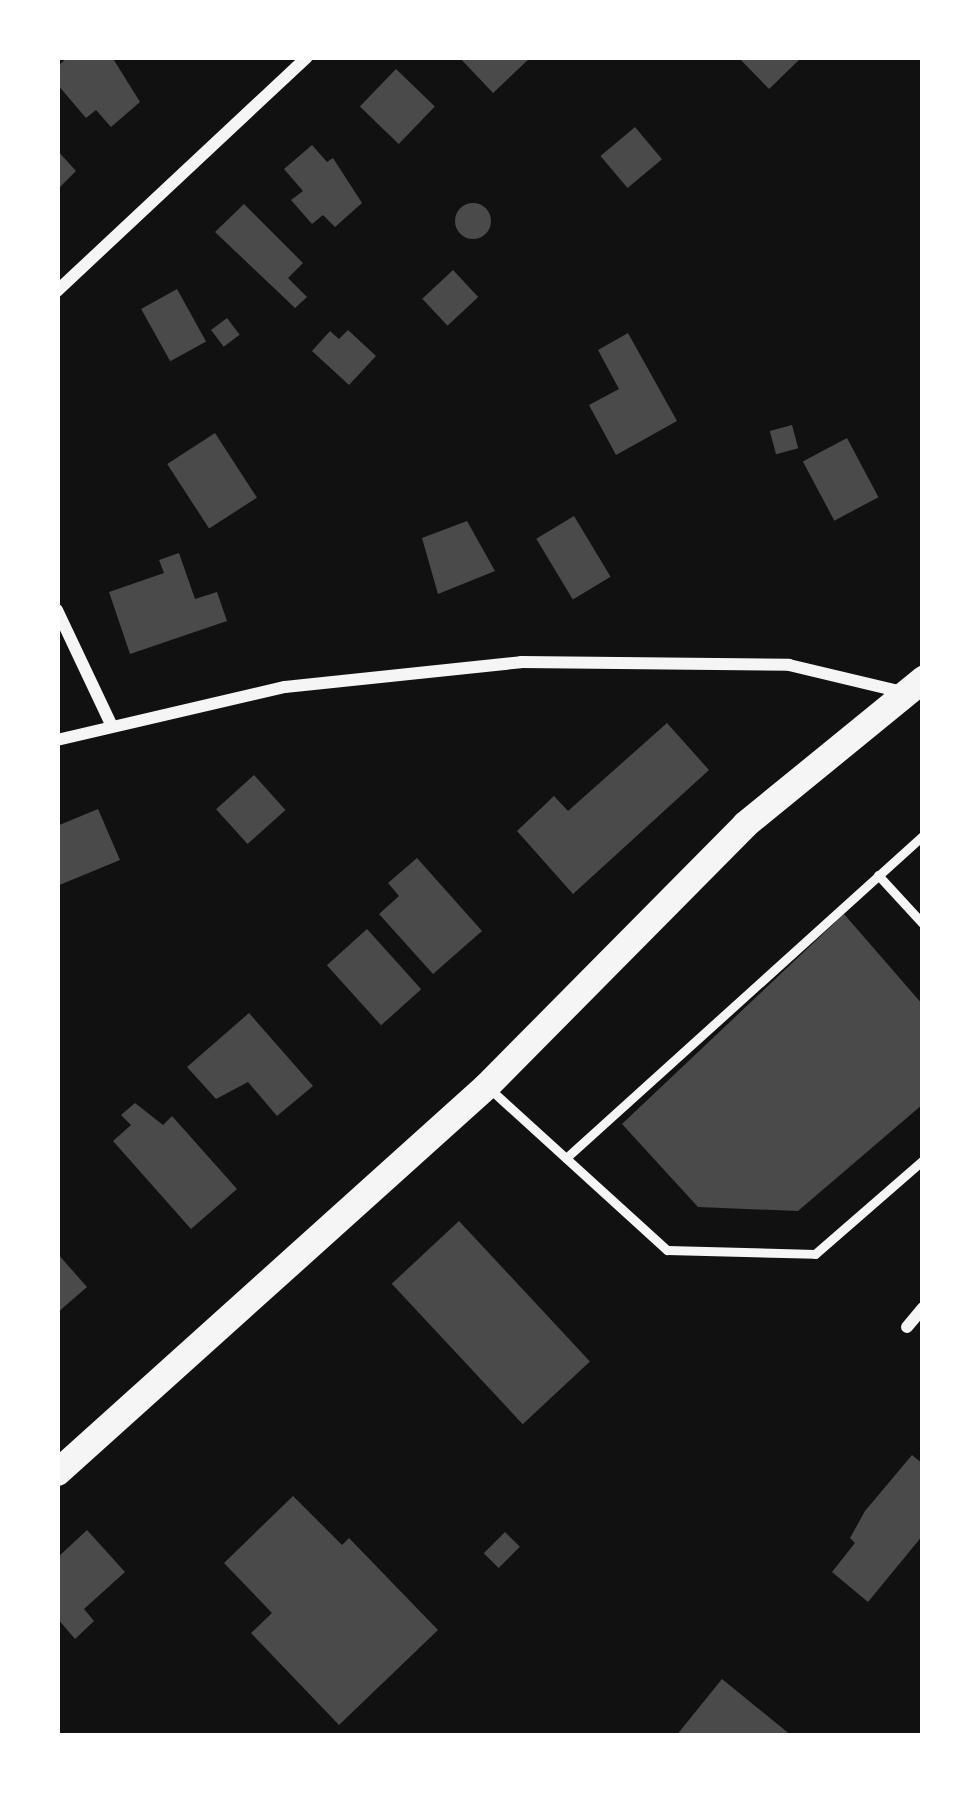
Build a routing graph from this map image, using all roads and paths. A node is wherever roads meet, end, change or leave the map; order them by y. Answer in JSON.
{"nodes":[{"id":1,"x":307,"y":57,"type":"edge"},
{"id":2,"x":57,"y":291,"type":"edge"},
{"id":3,"x":57,"y":610,"type":"edge"},
{"id":4,"x":913,"y":686,"type":"edge"},
{"id":5,"x":111,"y":724,"type":"junction"},
{"id":6,"x":57,"y":740,"type":"edge"},
{"id":7,"x":923,"y":835,"type":"edge"},
{"id":8,"x":878,"y":875,"type":"junction"},
{"id":9,"x":923,"y":924,"type":"edge"},
{"id":10,"x":486,"y":1086,"type":"junction"},
{"id":11,"x":566,"y":1158,"type":"junction"},
{"id":12,"x":923,"y":1160,"type":"edge"},
{"id":13,"x":923,"y":1308,"type":"edge"},
{"id":14,"x":907,"y":1327,"type":"dead end"},
{"id":15,"x":57,"y":1472,"type":"edge"}],
"edges":[{"from":1,"to":2,"type":"street"},
{"from":3,"to":5,"type":"street"},
{"from":4,"to":5,"type":"street"},
{"from":4,"to":10,"type":"main road"},
{"from":5,"to":6,"type":"street"},
{"from":7,"to":8,"type":"lane"},
{"from":8,"to":9,"type":"lane"},
{"from":8,"to":11,"type":"lane"},
{"from":10,"to":11,"type":"lane"},
{"from":10,"to":15,"type":"main road"},
{"from":11,"to":12,"type":"lane"},
{"from":13,"to":14,"type":"street"}]}
